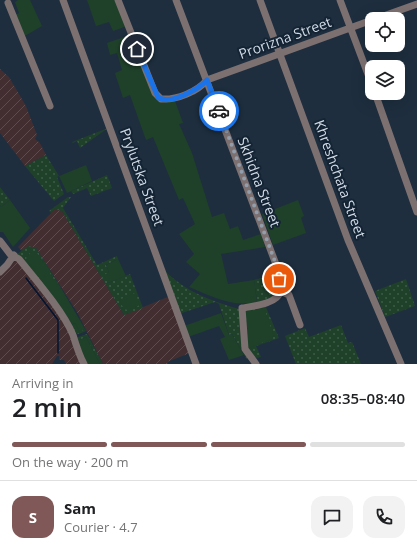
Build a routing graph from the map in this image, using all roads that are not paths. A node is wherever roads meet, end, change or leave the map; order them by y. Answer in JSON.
{"nodes":[{"id":1,"x":63,"y":0,"type":"edge"},
{"id":2,"x":118,"y":0,"type":"edge"},
{"id":3,"x":176,"y":0,"type":"edge"},
{"id":4,"x":260,"y":0,"type":"edge"},
{"id":5,"x":340,"y":0,"type":"edge"},
{"id":6,"x":10,"y":1,"type":"edge"},
{"id":7,"x":417,"y":2,"type":"edge"},
{"id":8,"x":392,"y":12,"type":"edge"},
{"id":9,"x":365,"y":22,"type":"edge"},
{"id":10,"x":352,"y":27,"type":"junction"},
{"id":11,"x":280,"y":52,"type":"junction"},
{"id":12,"x":365,"y":65,"type":"edge"},
{"id":13,"x":207,"y":80,"type":"junction"},
{"id":14,"x":377,"y":100,"type":"edge"},
{"id":15,"x":50,"y":106,"type":"dead end"},
{"id":16,"x":417,"y":212,"type":"edge"},
{"id":17,"x":0,"y":241,"type":"edge"},
{"id":18,"x":14,"y":256,"type":"junction"},
{"id":19,"x":0,"y":272,"type":"edge"},
{"id":20,"x":281,"y":291,"type":"junction"},
{"id":21,"x":300,"y":326,"type":"dead end"},
{"id":22,"x":84,"y":364,"type":"edge"},
{"id":23,"x":196,"y":364,"type":"edge"},
{"id":24,"x":256,"y":364,"type":"edge"},
{"id":25,"x":401,"y":364,"type":"edge"}],
"edges":[{"from":1,"to":23,"type":"street","name":"Prylutska Street"},
{"from":2,"to":13,"type":"street","name":"Prorizna Street"},
{"from":3,"to":13,"type":"street","name":"Skhidna Street"},
{"from":4,"to":11,"type":"street","name":"Khreshchata Street"},
{"from":5,"to":10,"type":"street"},
{"from":6,"to":15,"type":"street"},
{"from":7,"to":8,"type":"street"},
{"from":9,"to":10,"type":"street","name":"Prorizna Street"},
{"from":10,"to":11,"type":"street","name":"Prorizna Street"},
{"from":10,"to":12,"type":"street"},
{"from":11,"to":13,"type":"street","name":"Prorizna Street"},
{"from":11,"to":25,"type":"street","name":"Khreshchata Street"},
{"from":13,"to":20,"type":"street","name":"Skhidna Street"},
{"from":14,"to":16,"type":"street"},
{"from":17,"to":18,"type":"street"},
{"from":18,"to":19,"type":"street"},
{"from":18,"to":22,"type":"street"},
{"from":20,"to":21,"type":"street","name":"Skhidna Street"},
{"from":20,"to":24,"type":"street"}]}
